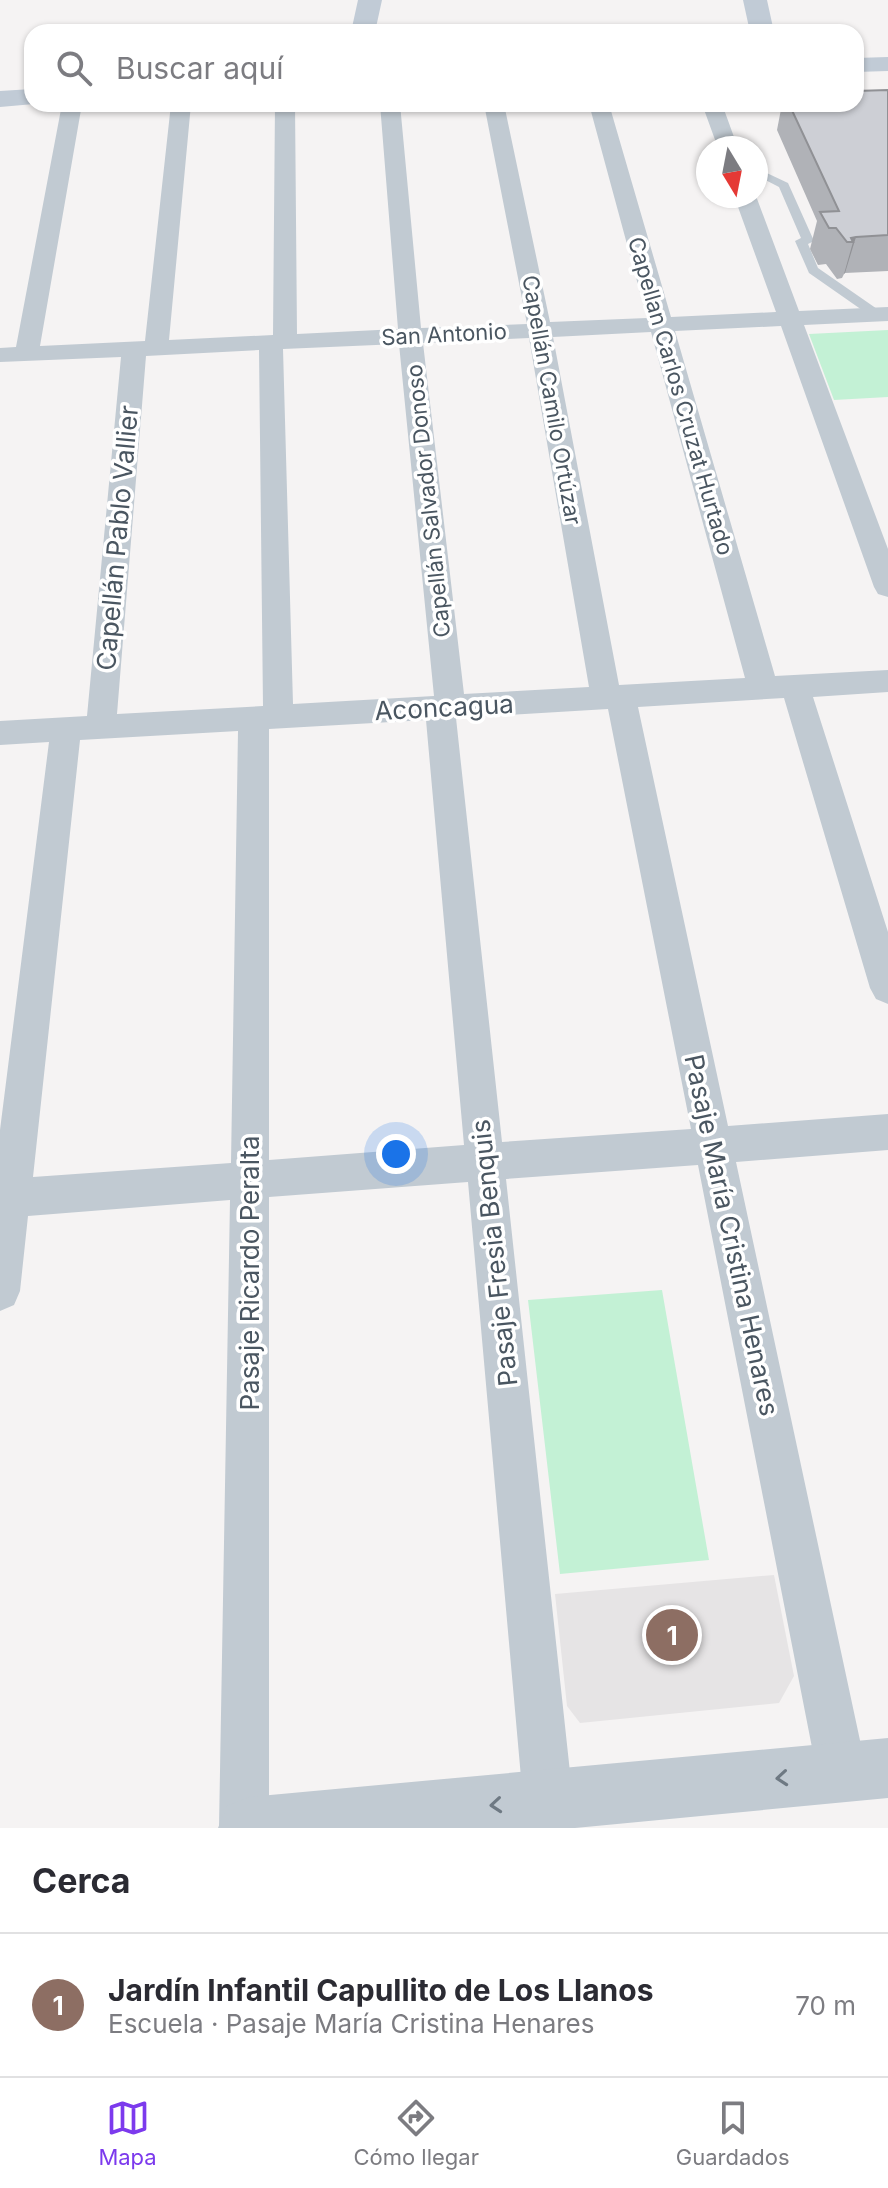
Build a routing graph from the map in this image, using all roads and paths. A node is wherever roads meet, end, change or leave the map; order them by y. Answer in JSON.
{"nodes":[{"id":1,"x":370,"y":0,"type":"edge"},
{"id":2,"x":755,"y":0,"type":"edge"},
{"id":3,"x":365,"y":24,"type":"edge"},
{"id":4,"x":760,"y":24,"type":"edge"},
{"id":5,"x":888,"y":64,"type":"edge"},
{"id":6,"x":864,"y":75,"type":"edge"},
{"id":7,"x":24,"y":98,"type":"edge"},
{"id":8,"x":0,"y":99,"type":"edge"},
{"id":9,"x":71,"y":112,"type":"edge"},
{"id":10,"x":180,"y":112,"type":"edge"},
{"id":11,"x":285,"y":112,"type":"edge"},
{"id":12,"x":391,"y":112,"type":"edge"},
{"id":13,"x":496,"y":112,"type":"edge"},
{"id":14,"x":601,"y":112,"type":"edge"},
{"id":15,"x":715,"y":112,"type":"edge"},
{"id":16,"x":724,"y":136,"type":"edge"},
{"id":17,"x":768,"y":177,"type":"edge"},
{"id":18,"x":749,"y":208,"type":"edge"},
{"id":19,"x":882,"y":314,"type":"edge"},
{"id":20,"x":788,"y":319,"type":"junction"},
{"id":21,"x":662,"y":324,"type":"junction"},
{"id":22,"x":540,"y":330,"type":"junction"},
{"id":23,"x":410,"y":336,"type":"junction"},
{"id":24,"x":278,"y":342,"type":"junction"},
{"id":25,"x":145,"y":348,"type":"junction"},
{"id":26,"x":27,"y":354,"type":"junction"},
{"id":27,"x":0,"y":355,"type":"edge"},
{"id":28,"x":885,"y":572,"type":"edge"},
{"id":29,"x":888,"y":681,"type":"edge"},
{"id":30,"x":779,"y":687,"type":"junction"},
{"id":31,"x":614,"y":697,"type":"junction"},
{"id":32,"x":445,"y":707,"type":"junction"},
{"id":33,"x":266,"y":717,"type":"junction"},
{"id":34,"x":84,"y":728,"type":"junction"},
{"id":35,"x":0,"y":733,"type":"edge"},
{"id":36,"x":888,"y":988,"type":"edge"},
{"id":37,"x":888,"y":1132,"type":"edge"},
{"id":38,"x":713,"y":1145,"type":"junction"},
{"id":39,"x":484,"y":1162,"type":"junction"},
{"id":40,"x":249,"y":1180,"type":"junction"},
{"id":41,"x":11,"y":1198,"type":"junction"},
{"id":42,"x":0,"y":1291,"type":"edge"},
{"id":43,"x":865,"y":1770,"type":"edge"},
{"id":44,"x":548,"y":1800,"type":"junction"},
{"id":45,"x":246,"y":1828,"type":"edge"}],
"edges":[{"from":1,"to":3,"type":"main road"},
{"from":2,"to":4,"type":"main road"},
{"from":5,"to":6,"type":"main road"},
{"from":7,"to":8,"type":"main road"},
{"from":9,"to":26,"type":"street"},
{"from":10,"to":25,"type":"street","name":"Capellán Pablo Vallier"},
{"from":11,"to":24,"type":"street","name":"Pasaje Ricardo Peralta"},
{"from":12,"to":23,"type":"street","name":"Capellán Salvador Donoso"},
{"from":13,"to":22,"type":"street","name":"Capellán Camilo Ortúzar"},
{"from":14,"to":21,"type":"street","name":"Capellan Carlos Cruzat Hurtado"},
{"from":15,"to":16,"type":"street"},
{"from":17,"to":19,"type":"lane"},
{"from":18,"to":20,"type":"street"},
{"from":19,"to":20,"type":"street","name":"San Antonio"},
{"from":20,"to":21,"type":"street","name":"San Antonio"},
{"from":20,"to":28,"type":"street"},
{"from":21,"to":22,"type":"street","name":"San Antonio"},
{"from":21,"to":30,"type":"street","name":"Capellan Carlos Cruzat Hurtado"},
{"from":22,"to":23,"type":"street","name":"San Antonio"},
{"from":22,"to":31,"type":"street","name":"Capellán Camilo Ortúzar"},
{"from":23,"to":24,"type":"street","name":"San Antonio"},
{"from":23,"to":32,"type":"street","name":"Capellán Salvador Donoso"},
{"from":24,"to":25,"type":"street","name":"San Antonio"},
{"from":24,"to":33,"type":"street","name":"Pasaje Ricardo Peralta"},
{"from":25,"to":26,"type":"street","name":"San Antonio"},
{"from":25,"to":34,"type":"street","name":"Capellán Pablo Vallier"},
{"from":26,"to":27,"type":"street","name":"San Antonio"},
{"from":29,"to":30,"type":"street","name":"Aconcagua"},
{"from":30,"to":31,"type":"street","name":"Aconcagua"},
{"from":30,"to":36,"type":"street","name":"Capellan Carlos Cruzat Hurtado"},
{"from":31,"to":32,"type":"street","name":"Aconcagua"},
{"from":31,"to":38,"type":"street","name":"Pasaje María Cristina Henares"},
{"from":32,"to":33,"type":"street","name":"Aconcagua"},
{"from":32,"to":39,"type":"street","name":"Pasaje Fresia Benquis"},
{"from":33,"to":34,"type":"street","name":"Aconcagua"},
{"from":33,"to":40,"type":"street","name":"Pasaje Ricardo Peralta"},
{"from":34,"to":35,"type":"street","name":"Aconcagua"},
{"from":34,"to":41,"type":"street","name":"Capellán Pablo Vallier"},
{"from":37,"to":38,"type":"street"},
{"from":38,"to":39,"type":"street"},
{"from":38,"to":43,"type":"street","name":"Pasaje María Cristina Henares"},
{"from":39,"to":40,"type":"street"},
{"from":39,"to":44,"type":"street","name":"Pasaje Fresia Benquis"},
{"from":40,"to":41,"type":"street"},
{"from":40,"to":45,"type":"street","name":"Pasaje Ricardo Peralta"},
{"from":41,"to":42,"type":"street","name":"Capellán Pablo Vallier"},
{"from":43,"to":44,"type":"street","one_way":true},
{"from":44,"to":45,"type":"street","one_way":true}]}
